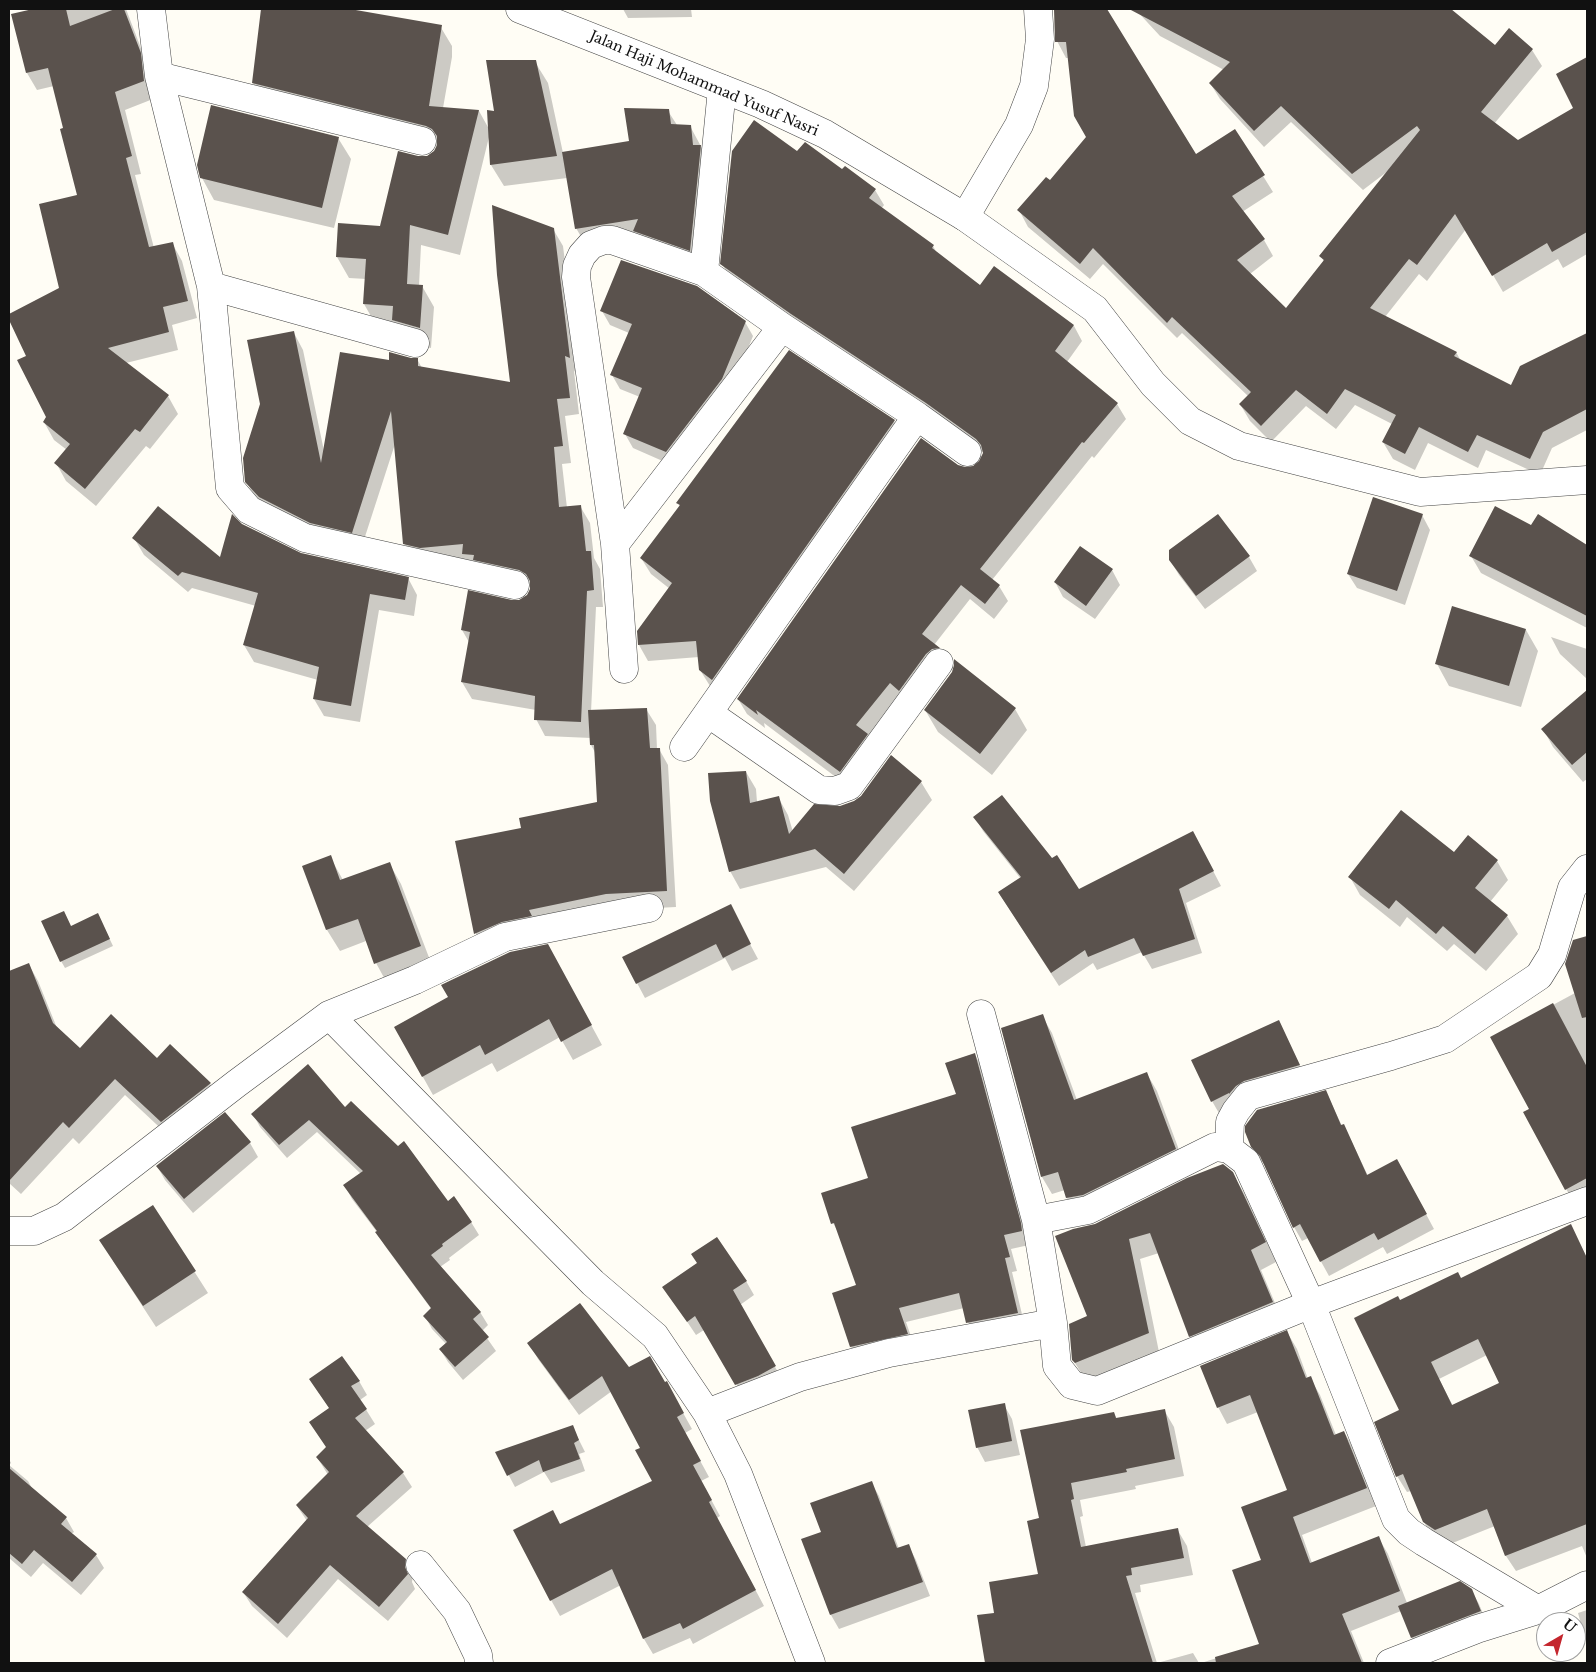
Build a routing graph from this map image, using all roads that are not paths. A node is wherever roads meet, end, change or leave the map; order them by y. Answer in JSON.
{"nodes":[{"id":1,"x":151,"y":9,"type":"edge"},
{"id":2,"x":520,"y":9,"type":"edge"},
{"id":3,"x":1038,"y":9,"type":"edge"},
{"id":4,"x":158,"y":76,"type":"junction"},
{"id":5,"x":722,"y":89,"type":"junction"},
{"id":6,"x":422,"y":141,"type":"dead end"},
{"id":7,"x":965,"y":217,"type":"junction"},
{"id":8,"x":704,"y":272,"type":"junction"},
{"id":9,"x":211,"y":286,"type":"junction"},
{"id":10,"x":782,"y":328,"type":"junction"},
{"id":11,"x":415,"y":343,"type":"dead end"},
{"id":12,"x":917,"y":416,"type":"junction"},
{"id":13,"x":967,"y":452,"type":"dead end"},
{"id":14,"x":1587,"y":480,"type":"edge"},
{"id":15,"x":615,"y":544,"type":"junction"},
{"id":16,"x":515,"y":585,"type":"dead end"},
{"id":17,"x":939,"y":663,"type":"dead end"},
{"id":18,"x":624,"y":669,"type":"dead end"},
{"id":19,"x":708,"y":713,"type":"junction"},
{"id":20,"x":684,"y":747,"type":"dead end"},
{"id":21,"x":1587,"y":869,"type":"edge"},
{"id":22,"x":649,"y":908,"type":"dead end"},
{"id":23,"x":981,"y":1014,"type":"dead end"},
{"id":24,"x":329,"y":1015,"type":"junction"},
{"id":25,"x":1229,"y":1149,"type":"junction"},
{"id":26,"x":1587,"y":1201,"type":"edge"},
{"id":27,"x":1036,"y":1220,"type":"junction"},
{"id":28,"x":9,"y":1231,"type":"edge"},
{"id":29,"x":1310,"y":1304,"type":"junction"},
{"id":30,"x":1053,"y":1323,"type":"junction"},
{"id":31,"x":707,"y":1413,"type":"junction"},
{"id":32,"x":420,"y":1564,"type":"dead end"},
{"id":33,"x":1587,"y":1584,"type":"edge"},
{"id":34,"x":1538,"y":1610,"type":"junction"},
{"id":35,"x":479,"y":1663,"type":"edge"},
{"id":36,"x":811,"y":1663,"type":"edge"},
{"id":37,"x":1390,"y":1663,"type":"edge"}],
"edges":[{"from":1,"to":4,"type":"street"},
{"from":2,"to":5,"type":"street","name":"Jalan Haji Mohammad Yusuf Nasri"},
{"from":3,"to":7,"type":"street"},
{"from":4,"to":6,"type":"street"},
{"from":4,"to":9,"type":"street"},
{"from":5,"to":7,"type":"street","name":"Jalan Haji Mohammad Yusuf Nasri"},
{"from":5,"to":8,"type":"street"},
{"from":7,"to":14,"type":"street","name":"Jalan Haji Mohammad Yusuf Nasri"},
{"from":8,"to":10,"type":"street"},
{"from":8,"to":15,"type":"street"},
{"from":9,"to":11,"type":"street"},
{"from":9,"to":16,"type":"street"},
{"from":10,"to":12,"type":"street"},
{"from":10,"to":15,"type":"street"},
{"from":12,"to":13,"type":"street"},
{"from":12,"to":19,"type":"street"},
{"from":15,"to":18,"type":"street"},
{"from":17,"to":19,"type":"street"},
{"from":19,"to":20,"type":"street"},
{"from":21,"to":25,"type":"street"},
{"from":22,"to":24,"type":"street"},
{"from":23,"to":27,"type":"street"},
{"from":24,"to":28,"type":"street"},
{"from":24,"to":31,"type":"street"},
{"from":25,"to":27,"type":"street"},
{"from":25,"to":29,"type":"street"},
{"from":26,"to":29,"type":"street"},
{"from":27,"to":30,"type":"street"},
{"from":29,"to":30,"type":"street"},
{"from":29,"to":34,"type":"street"},
{"from":30,"to":31,"type":"street"},
{"from":31,"to":36,"type":"street"},
{"from":32,"to":35,"type":"street"},
{"from":33,"to":34,"type":"street"},
{"from":34,"to":37,"type":"street"}]}
